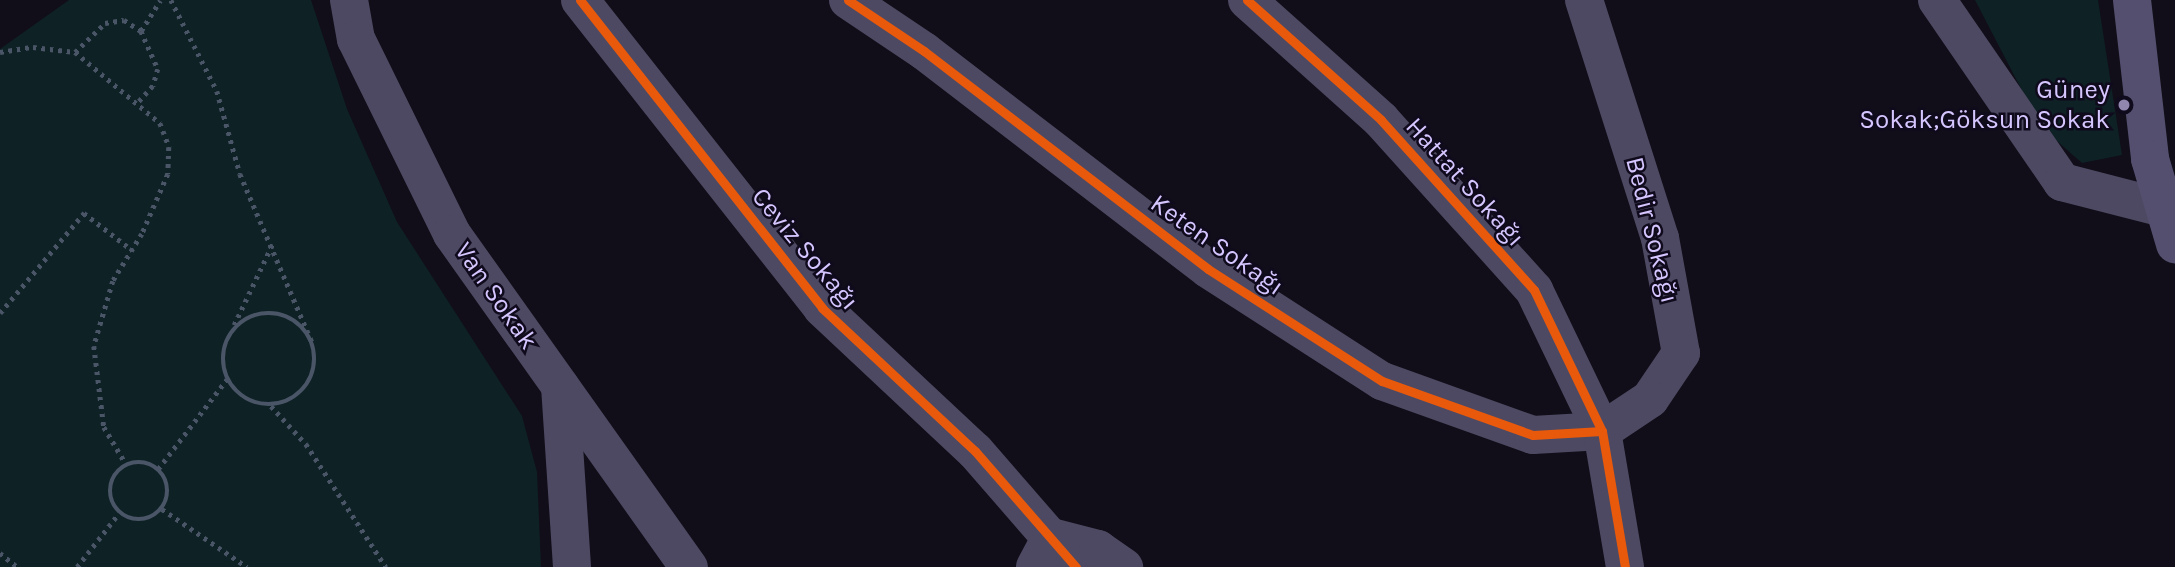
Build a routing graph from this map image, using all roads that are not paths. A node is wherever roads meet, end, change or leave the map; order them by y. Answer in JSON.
{"nodes":[{"id":1,"x":349,"y":0,"type":"edge"},
{"id":2,"x":580,"y":0,"type":"edge"},
{"id":3,"x":848,"y":0,"type":"edge"},
{"id":4,"x":1247,"y":0,"type":"edge"},
{"id":5,"x":1584,"y":0,"type":"edge"},
{"id":6,"x":1937,"y":0,"type":"edge"},
{"id":7,"x":2132,"y":0,"type":"edge"},
{"id":8,"x":2172,"y":222,"type":"edge"},
{"id":9,"x":560,"y":386,"type":"junction"},
{"id":10,"x":1602,"y":432,"type":"junction"},
{"id":11,"x":1043,"y":552,"type":"edge"},
{"id":12,"x":572,"y":567,"type":"edge"},
{"id":13,"x":689,"y":567,"type":"edge"},
{"id":14,"x":1076,"y":567,"type":"edge"},
{"id":15,"x":1124,"y":567,"type":"edge"},
{"id":16,"x":1625,"y":567,"type":"edge"}],
"edges":[{"from":1,"to":9,"type":"street","name":"Van Sokak"},
{"from":2,"to":11,"type":"street","name":"Ceviz Sokağı"},
{"from":3,"to":10,"type":"street","name":"Keten Sokağı"},
{"from":4,"to":10,"type":"street","name":"Hattat Sokağı"},
{"from":5,"to":10,"type":"street","name":"Bedir Sokağı"},
{"from":6,"to":8,"type":"street"},
{"from":7,"to":8,"type":"street"},
{"from":9,"to":12,"type":"street"},
{"from":9,"to":13,"type":"street","name":"Van Sokak"},
{"from":10,"to":16,"type":"street","name":"Hattat Sokağı"},
{"from":11,"to":14,"type":"street","name":"Ceviz Sokağı"},
{"from":11,"to":15,"type":"street"}]}
